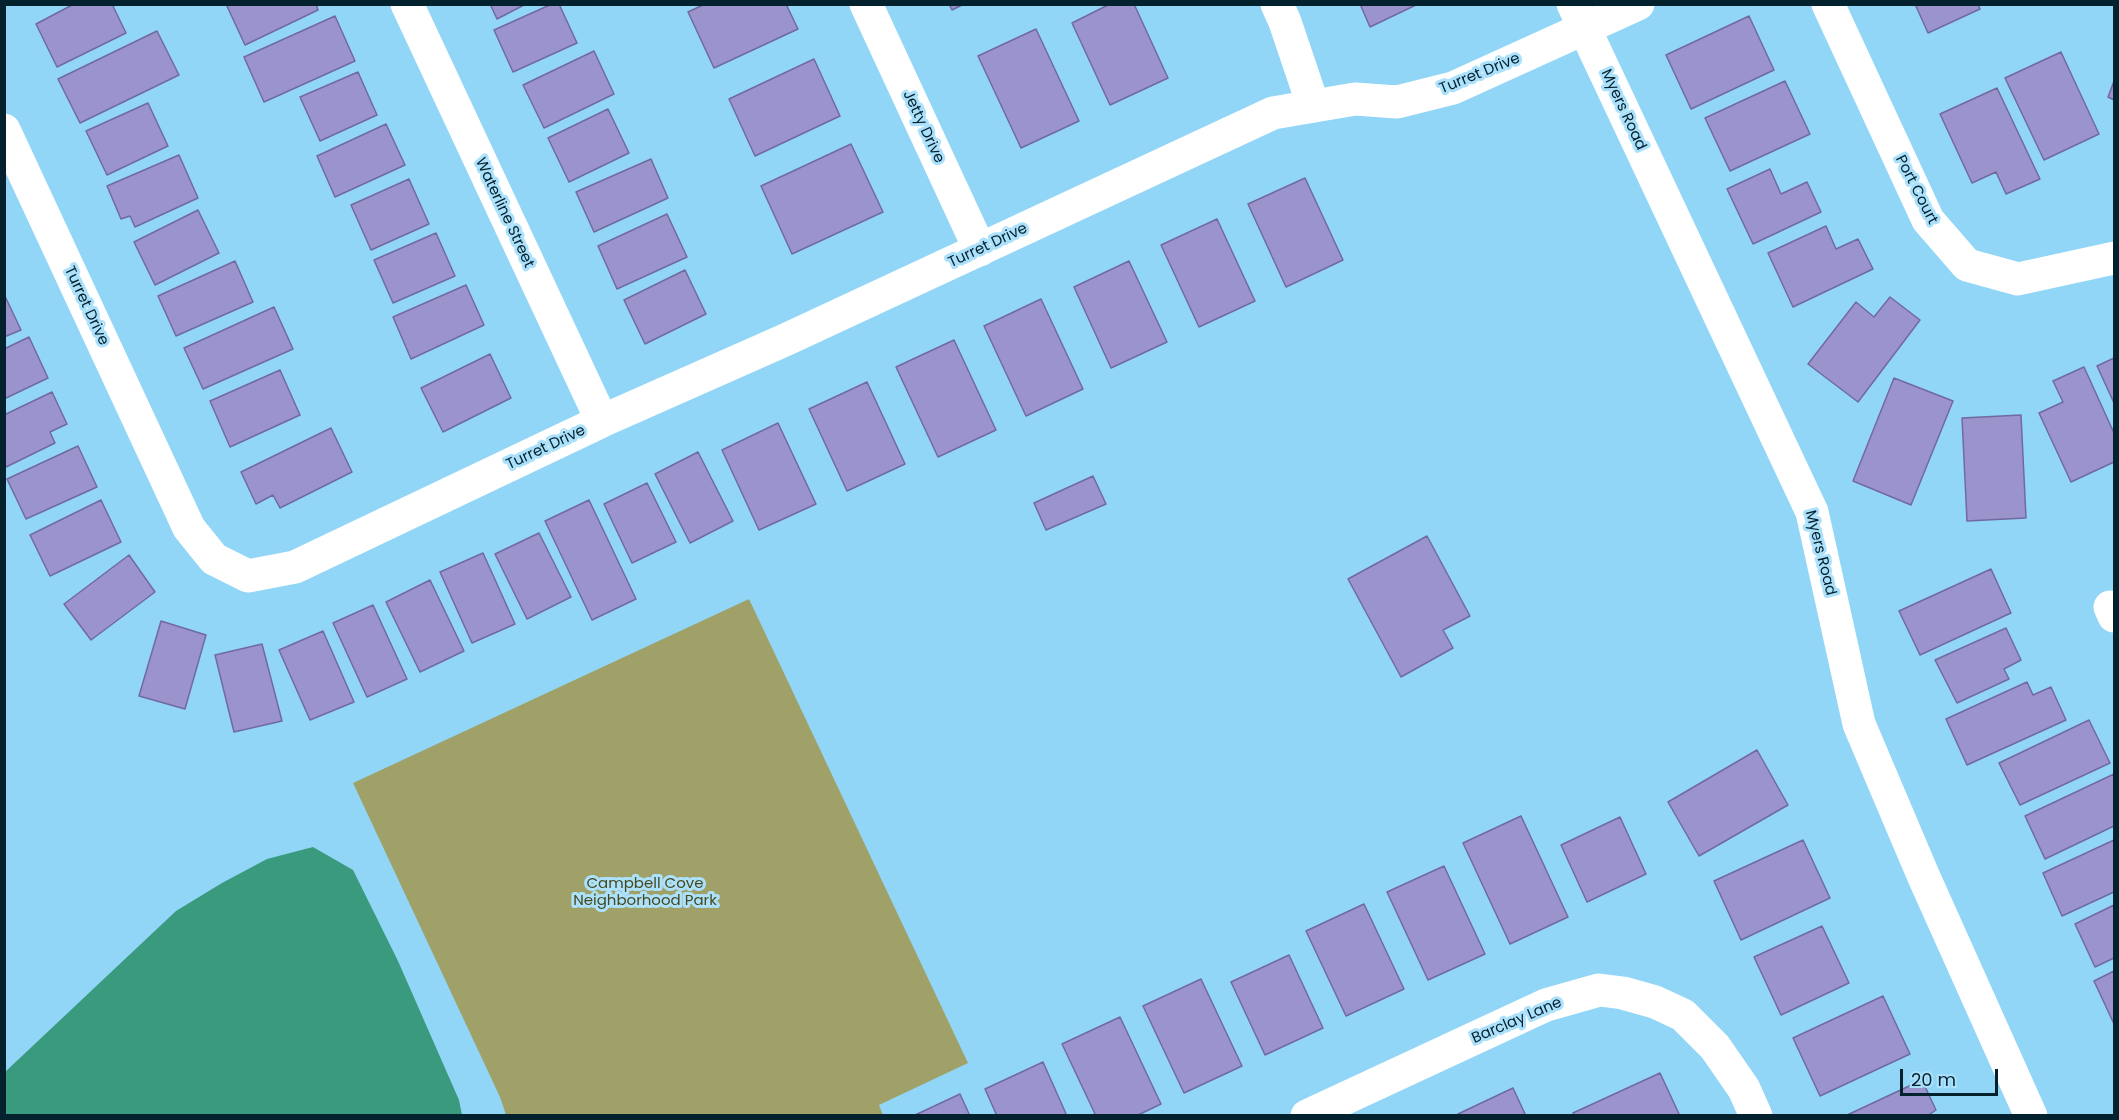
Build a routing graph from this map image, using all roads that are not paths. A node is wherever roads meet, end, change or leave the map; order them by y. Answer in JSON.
{"nodes":[{"id":1,"x":406,"y":4,"type":"edge"},
{"id":2,"x":866,"y":4,"type":"edge"},
{"id":3,"x":1277,"y":4,"type":"edge"},
{"id":4,"x":1638,"y":4,"type":"edge"},
{"id":5,"x":1828,"y":4,"type":"edge"},
{"id":6,"x":1579,"y":17,"type":"edge"},
{"id":7,"x":1313,"y":105,"type":"junction"},
{"id":8,"x":4,"y":130,"type":"edge"},
{"id":9,"x":980,"y":250,"type":"junction"},
{"id":10,"x":2115,"y":258,"type":"edge"},
{"id":11,"x":602,"y":421,"type":"junction"},
{"id":12,"x":1307,"y":1116,"type":"edge"},
{"id":13,"x":1756,"y":1116,"type":"edge"},
{"id":14,"x":2031,"y":1116,"type":"edge"}],
"edges":[{"from":1,"to":11,"type":"street","name":"Waterline Street"},
{"from":2,"to":9,"type":"street","name":"Jetty Drive"},
{"from":3,"to":7,"type":"street"},
{"from":4,"to":6,"type":"street","name":"Turret Drive"},
{"from":5,"to":10,"type":"street","name":"Port Court"},
{"from":6,"to":7,"type":"street","name":"Turret Drive"},
{"from":6,"to":14,"type":"street","name":"Myers Road"},
{"from":7,"to":9,"type":"street","name":"Turret Drive"},
{"from":8,"to":11,"type":"street","name":"Turret Drive"},
{"from":9,"to":11,"type":"street","name":"Turret Drive"},
{"from":12,"to":13,"type":"street","name":"Barclay Lane"}]}
